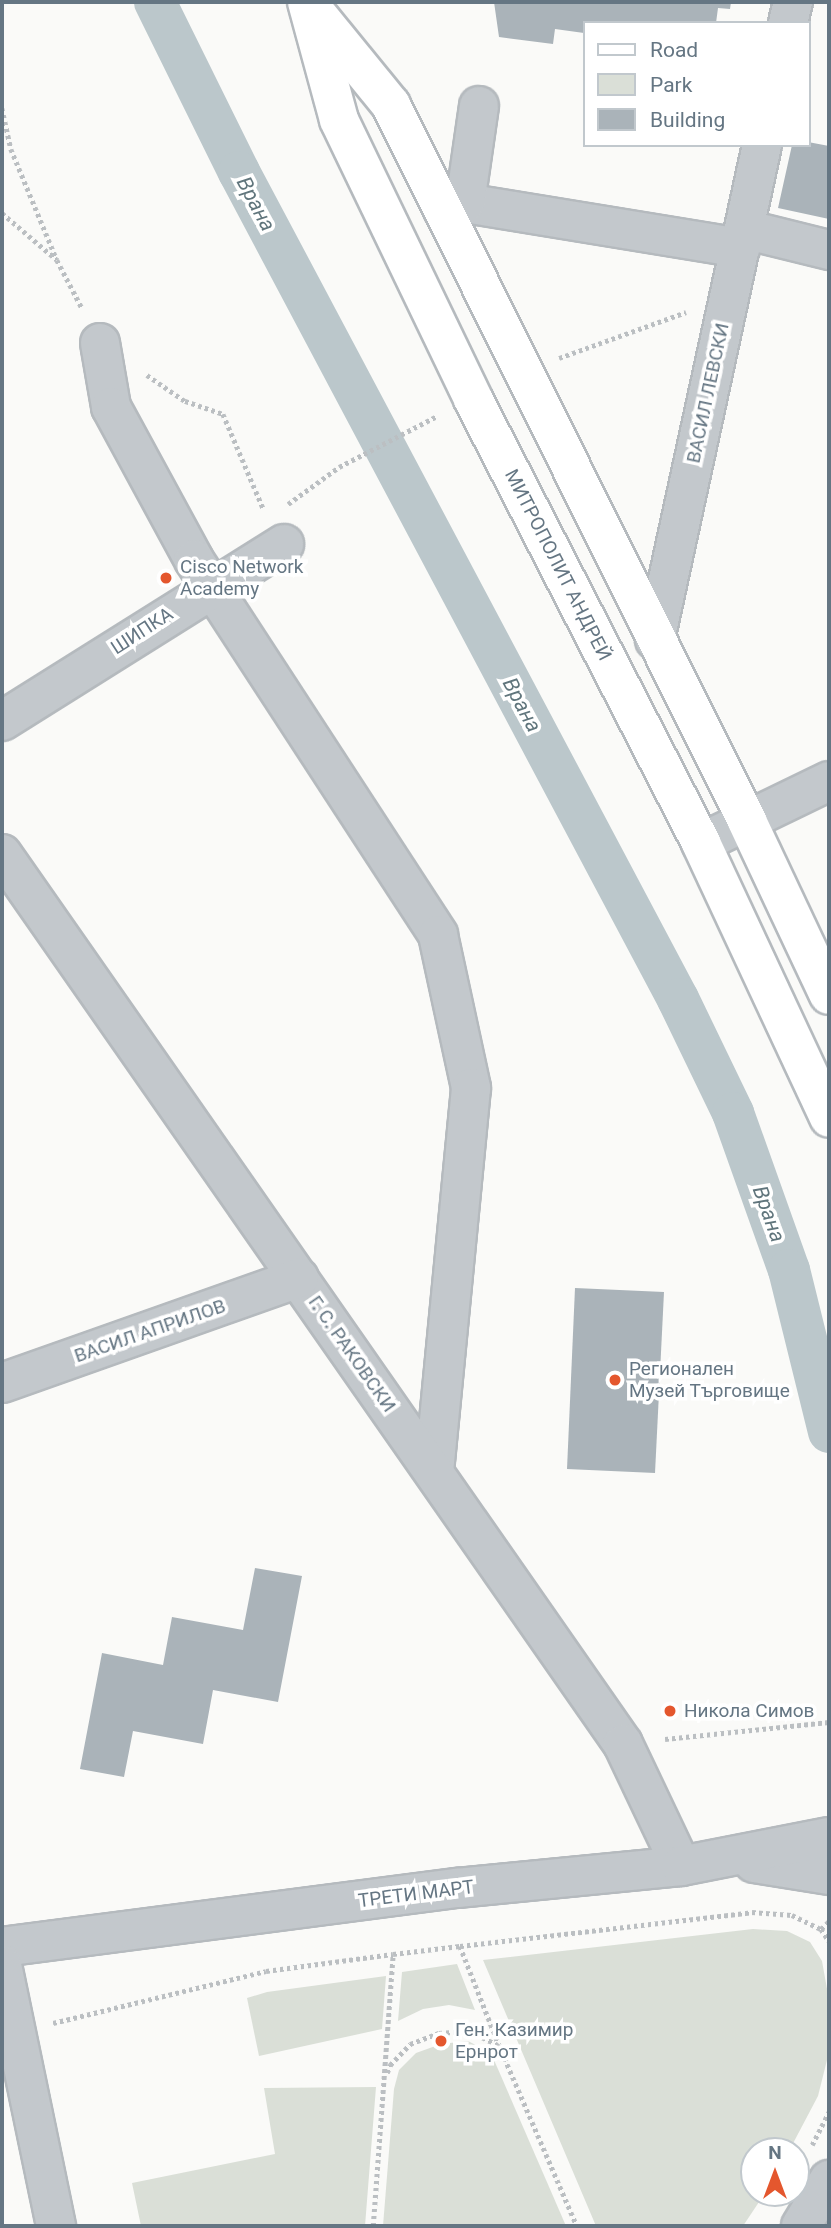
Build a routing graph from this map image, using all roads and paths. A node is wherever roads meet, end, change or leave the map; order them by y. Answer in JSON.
{"nodes":[{"id":1,"x":793,"y":2,"type":"edge"},
{"id":2,"x":307,"y":3,"type":"edge"},
{"id":3,"x":788,"y":21,"type":"edge"},
{"id":4,"x":479,"y":106,"type":"dead end"},
{"id":5,"x":762,"y":147,"type":"edge"},
{"id":6,"x":454,"y":206,"type":"junction"},
{"id":7,"x":2,"y":213,"type":"edge"},
{"id":8,"x":742,"y":239,"type":"junction"},
{"id":9,"x":829,"y":250,"type":"edge"},
{"id":10,"x":57,"y":260,"type":"dead end"},
{"id":11,"x":729,"y":297,"type":"junction"},
{"id":12,"x":100,"y":343,"type":"dead end"},
{"id":13,"x":522,"y":372,"type":"junction"},
{"id":14,"x":419,"y":425,"type":"dead end"},
{"id":15,"x":339,"y":467,"type":"dead end"},
{"id":16,"x":284,"y":544,"type":"dead end"},
{"id":17,"x":211,"y":587,"type":"junction"},
{"id":18,"x":655,"y":640,"type":"junction"},
{"id":19,"x":2,"y":721,"type":"edge"},
{"id":20,"x":829,"y":782,"type":"edge"},
{"id":21,"x":747,"y":821,"type":"junction"},
{"id":22,"x":701,"y":843,"type":"junction"},
{"id":23,"x":2,"y":853,"type":"edge"},
{"id":24,"x":829,"y":995,"type":"edge"},
{"id":25,"x":829,"y":1118,"type":"edge"},
{"id":26,"x":299,"y":1278,"type":"junction"},
{"id":27,"x":2,"y":1383,"type":"edge"},
{"id":28,"x":434,"y":1469,"type":"junction"},
{"id":29,"x":829,"y":1722,"type":"edge"},
{"id":30,"x":623,"y":1744,"type":"junction"},
{"id":31,"x":829,"y":1838,"type":"edge"},
{"id":32,"x":725,"y":1858,"type":"junction"},
{"id":33,"x":681,"y":1866,"type":"junction"},
{"id":34,"x":829,"y":1875,"type":"edge"},
{"id":35,"x":829,"y":1921,"type":"edge"},
{"id":36,"x":821,"y":1929,"type":"junction"},
{"id":37,"x":829,"y":1941,"type":"edge"},
{"id":38,"x":460,"y":1946,"type":"junction"},
{"id":39,"x":2,"y":1947,"type":"edge"},
{"id":40,"x":393,"y":1954,"type":"junction"},
{"id":41,"x":2,"y":1965,"type":"edge"},
{"id":42,"x":45,"y":2025,"type":"dead end"},
{"id":43,"x":499,"y":2045,"type":"junction"},
{"id":44,"x":384,"y":2087,"type":"junction"},
{"id":45,"x":829,"y":2180,"type":"edge"},
{"id":46,"x":56,"y":2226,"type":"edge"},
{"id":47,"x":373,"y":2226,"type":"edge"},
{"id":48,"x":577,"y":2226,"type":"edge"},
{"id":49,"x":801,"y":2226,"type":"edge"}],
"edges":[{"from":1,"to":3,"type":"street"},
{"from":2,"to":6,"type":"main road","name":"МИТРОПОЛИТ АНДРЕЙ"},
{"from":2,"to":22,"type":"main road","name":"МИТРОПОЛИТ АНДРЕЙ"},
{"from":4,"to":6,"type":"street"},
{"from":5,"to":8,"type":"street","name":"ВАСИЛ ЛЕВСКИ"},
{"from":6,"to":8,"type":"street"},
{"from":6,"to":13,"type":"main road","name":"МИТРОПОЛИТ АНДРЕЙ"},
{"from":7,"to":10,"type":"path"},
{"from":8,"to":9,"type":"street"},
{"from":8,"to":11,"type":"street","name":"ВАСИЛ ЛЕВСКИ"},
{"from":11,"to":13,"type":"path"},
{"from":11,"to":18,"type":"street","name":"ВАСИЛ ЛЕВСКИ"},
{"from":12,"to":17,"type":"street"},
{"from":13,"to":18,"type":"main road","name":"МИТРОПОЛИТ АНДРЕЙ"},
{"from":14,"to":15,"type":"path"},
{"from":16,"to":17,"type":"street","name":"ШИПКА"},
{"from":17,"to":19,"type":"street","name":"ШИПКА"},
{"from":17,"to":28,"type":"street"},
{"from":18,"to":21,"type":"main road","name":"МИТРОПОЛИТ АНДРЕЙ"},
{"from":20,"to":21,"type":"street"},
{"from":21,"to":22,"type":"street"},
{"from":21,"to":24,"type":"main road","name":"МИТРОПОЛИТ АНДРЕЙ"},
{"from":22,"to":25,"type":"main road","name":"МИТРОПОЛИТ АНДРЕЙ"},
{"from":23,"to":26,"type":"street","name":"Г. С. РАКОВСКИ"},
{"from":26,"to":27,"type":"street","name":"ВАСИЛ АПРИЛОВ"},
{"from":26,"to":28,"type":"street","name":"Г. С. РАКОВСКИ"},
{"from":28,"to":30,"type":"street","name":"Г. С. РАКОВСКИ"},
{"from":29,"to":30,"type":"path"},
{"from":30,"to":33,"type":"street","name":"Г. С. РАКОВСКИ"},
{"from":31,"to":32,"type":"street","name":"ТРЕТИ МАРТ"},
{"from":32,"to":33,"type":"street","name":"ТРЕТИ МАРТ"},
{"from":32,"to":34,"type":"street"},
{"from":33,"to":39,"type":"street","name":"ТРЕТИ МАРТ"},
{"from":35,"to":36,"type":"path"},
{"from":36,"to":37,"type":"path"},
{"from":36,"to":38,"type":"path"},
{"from":38,"to":40,"type":"path"},
{"from":38,"to":43,"type":"path"},
{"from":40,"to":42,"type":"path"},
{"from":40,"to":44,"type":"path"},
{"from":41,"to":46,"type":"street"},
{"from":43,"to":44,"type":"path"},
{"from":43,"to":48,"type":"path"},
{"from":44,"to":47,"type":"path"},
{"from":45,"to":49,"type":"street"}]}
